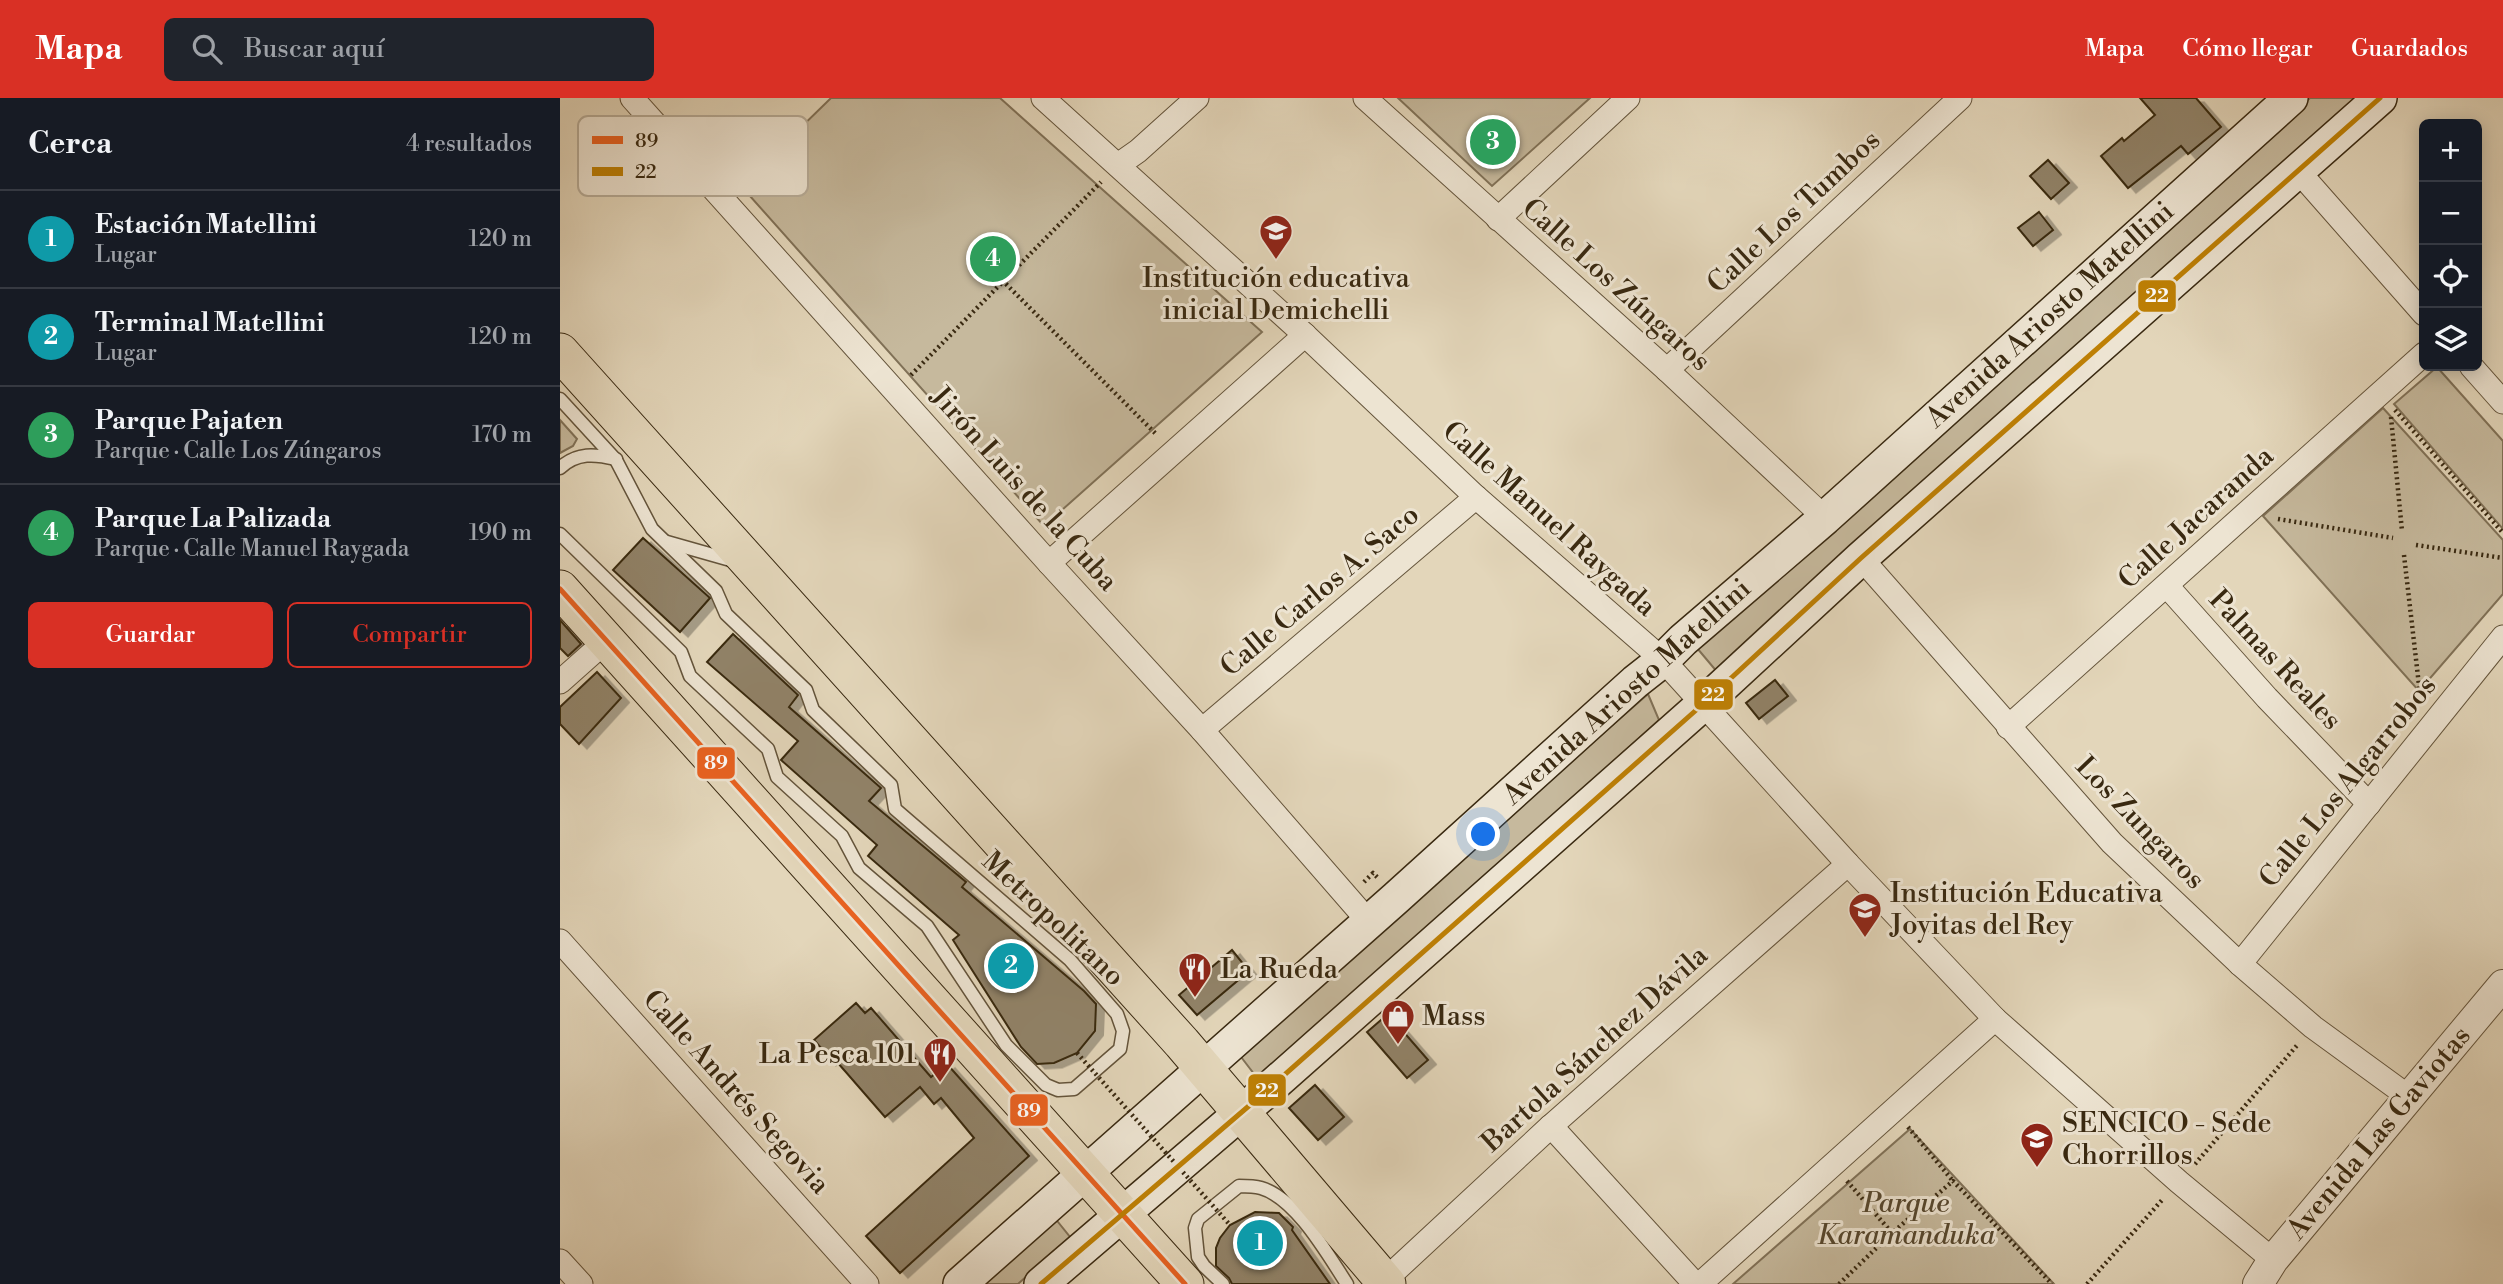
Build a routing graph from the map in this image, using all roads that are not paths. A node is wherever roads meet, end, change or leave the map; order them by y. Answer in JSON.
{"nodes":[{"id":1,"x":632,"y":98,"type":"edge"},
{"id":2,"x":1043,"y":98,"type":"edge"},
{"id":3,"x":1197,"y":98,"type":"edge"},
{"id":4,"x":1365,"y":98,"type":"edge"},
{"id":5,"x":1628,"y":98,"type":"edge"},
{"id":6,"x":1961,"y":98,"type":"edge"},
{"id":7,"x":2291,"y":98,"type":"edge"},
{"id":8,"x":2380,"y":98,"type":"edge"},
{"id":9,"x":648,"y":116,"type":"edge"},
{"id":10,"x":1118,"y":165,"type":"junction"},
{"id":11,"x":2299,"y":172,"type":"junction"},
{"id":12,"x":720,"y":196,"type":"edge"},
{"id":13,"x":1498,"y":219,"type":"junction"},
{"id":14,"x":2419,"y":308,"type":"edge"},
{"id":15,"x":1305,"y":335,"type":"junction"},
{"id":16,"x":560,"y":352,"type":"edge"},
{"id":17,"x":2419,"y":358,"type":"edge"},
{"id":18,"x":1667,"y":370,"type":"junction"},
{"id":19,"x":2475,"y":371,"type":"edge"},
{"id":20,"x":560,"y":399,"type":"edge"},
{"id":21,"x":2503,"y":402,"type":"edge"},
{"id":22,"x":617,"y":460,"type":"junction"},
{"id":23,"x":560,"y":468,"type":"edge"},
{"id":24,"x":1476,"y":497,"type":"junction"},
{"id":25,"x":1825,"y":518,"type":"junction"},
{"id":26,"x":560,"y":534,"type":"edge"},
{"id":27,"x":663,"y":541,"type":"junction"},
{"id":28,"x":1861,"y":558,"type":"junction"},
{"id":29,"x":1049,"y":564,"type":"junction"},
{"id":30,"x":754,"y":567,"type":"junction"},
{"id":31,"x":2167,"y":586,"type":"junction"},
{"id":32,"x":560,"y":589,"type":"edge"},
{"id":33,"x":2503,"y":637,"type":"edge"},
{"id":34,"x":606,"y":641,"type":"junction"},
{"id":35,"x":1663,"y":660,"type":"junction"},
{"id":36,"x":560,"y":682,"type":"edge"},
{"id":37,"x":1703,"y":704,"type":"junction"},
{"id":38,"x":2008,"y":727,"type":"junction"},
{"id":39,"x":1202,"y":730,"type":"junction"},
{"id":40,"x":2369,"y":804,"type":"junction"},
{"id":41,"x":1848,"y":864,"type":"junction"},
{"id":42,"x":1369,"y":922,"type":"junction"},
{"id":43,"x":560,"y":941,"type":"edge"},
{"id":44,"x":2240,"y":964,"type":"junction"},
{"id":45,"x":2503,"y":985,"type":"edge"},
{"id":46,"x":1994,"y":1020,"type":"junction"},
{"id":47,"x":1204,"y":1068,"type":"junction"},
{"id":48,"x":2409,"y":1097,"type":"junction"},
{"id":49,"x":1242,"y":1112,"type":"junction"},
{"id":50,"x":1551,"y":1126,"type":"junction"},
{"id":51,"x":1086,"y":1174,"type":"junction"},
{"id":52,"x":1122,"y":1214,"type":"junction"},
{"id":53,"x":560,"y":1261,"type":"edge"},
{"id":54,"x":2265,"y":1272,"type":"edge"},
{"id":55,"x":1385,"y":1283,"type":"edge"},
{"id":56,"x":581,"y":1284,"type":"edge"},
{"id":57,"x":867,"y":1284,"type":"edge"},
{"id":58,"x":960,"y":1284,"type":"edge"},
{"id":59,"x":1041,"y":1284,"type":"edge"},
{"id":60,"x":1185,"y":1284,"type":"edge"},
{"id":61,"x":1223,"y":1284,"type":"edge"},
{"id":62,"x":1347,"y":1284,"type":"edge"},
{"id":63,"x":1697,"y":1284,"type":"edge"}],
"edges":[{"from":1,"to":9,"type":"street","name":"Jirón Luis de la Cuba"},
{"from":2,"to":10,"type":"street","name":"Calle Manuel Raygada"},
{"from":3,"to":10,"type":"street"},
{"from":4,"to":13,"type":"street","name":"Calle Los Zúngaros"},
{"from":5,"to":13,"type":"street"},
{"from":6,"to":18,"type":"street","name":"Calle Los Tumbos"},
{"from":7,"to":25,"type":"main road","name":"Avenida Ariosto Matellini"},
{"from":8,"to":11,"type":"main road","name":"Avenida Ariosto Matellini"},
{"from":10,"to":15,"type":"street","name":"Calle Manuel Raygada"},
{"from":11,"to":14,"type":"street"},
{"from":11,"to":28,"type":"main road","name":"Avenida Ariosto Matellini"},
{"from":12,"to":29,"type":"street","name":"Jirón Luis de la Cuba"},
{"from":13,"to":18,"type":"street","name":"Calle Los Zúngaros"},
{"from":15,"to":24,"type":"street","name":"Calle Manuel Raygada"},
{"from":15,"to":29,"type":"street"},
{"from":16,"to":30,"type":"main road"},
{"from":17,"to":31,"type":"street","name":"Calle Jacaranda"},
{"from":18,"to":25,"type":"street","name":"Calle Los Zúngaros"},
{"from":19,"to":21,"type":"street"},
{"from":20,"to":22,"type":"lane","name":"Metropolitano"},
{"from":22,"to":23,"type":"lane"},
{"from":22,"to":27,"type":"lane","name":"Metropolitano"},
{"from":24,"to":35,"type":"street","name":"Calle Manuel Raygada"},
{"from":24,"to":39,"type":"street","name":"Calle Carlos A. Saco"},
{"from":25,"to":35,"type":"main road","name":"Avenida Ariosto Matellini"},
{"from":26,"to":27,"type":"lane","name":"Metropolitano"},
{"from":27,"to":30,"type":"lane"},
{"from":28,"to":37,"type":"main road","name":"Avenida Ariosto Matellini"},
{"from":28,"to":38,"type":"street","name":"Los Zungaros"},
{"from":29,"to":39,"type":"street","name":"Jirón Luis de la Cuba"},
{"from":30,"to":47,"type":"main road"},
{"from":31,"to":38,"type":"street","name":"Calle Jacaranda"},
{"from":31,"to":40,"type":"street","name":"Palmas Reales"},
{"from":32,"to":34,"type":"main road"},
{"from":33,"to":40,"type":"street","name":"Calle Los Algarrobos"},
{"from":34,"to":36,"type":"street"},
{"from":34,"to":51,"type":"main road"},
{"from":35,"to":37,"type":"street","name":"Calle Manuel Raygada"},
{"from":35,"to":42,"type":"main road","name":"Avenida Ariosto Matellini"},
{"from":37,"to":41,"type":"street","name":"Calle Manuel Raygada"},
{"from":37,"to":49,"type":"main road","name":"Avenida Ariosto Matellini"},
{"from":38,"to":44,"type":"street","name":"Los Zungaros"},
{"from":39,"to":42,"type":"street","name":"Jirón Luis de la Cuba"},
{"from":40,"to":44,"type":"street","name":"Calle Los Algarrobos"},
{"from":41,"to":46,"type":"street","name":"Calle Manuel Raygada"},
{"from":41,"to":50,"type":"street","name":"Bartola Sánchez Dávila"},
{"from":42,"to":47,"type":"main road","name":"Avenida Ariosto Matellini"},
{"from":43,"to":57,"type":"street","name":"Calle Andrés Segovia"},
{"from":44,"to":48,"type":"street","name":"Los Zungaros"},
{"from":45,"to":48,"type":"street","name":"Avenida Las Gaviotas"},
{"from":46,"to":54,"type":"street","name":"Calle Manuel Raygada"},
{"from":46,"to":63,"type":"street"},
{"from":47,"to":49,"type":"main road"},
{"from":47,"to":51,"type":"main road","name":"Avenida Ariosto Matellini"},
{"from":48,"to":54,"type":"street","name":"Avenida Las Gaviotas"},
{"from":49,"to":52,"type":"main road","name":"Avenida Ariosto Matellini"},
{"from":49,"to":55,"type":"main road"},
{"from":50,"to":55,"type":"street","name":"Bartola Sánchez Dávila"},
{"from":50,"to":63,"type":"street"},
{"from":51,"to":52,"type":"main road"},
{"from":51,"to":58,"type":"main road","name":"Avenida Ariosto Matellini"},
{"from":52,"to":59,"type":"main road","name":"Avenida Ariosto Matellini"},
{"from":52,"to":60,"type":"main road"},
{"from":53,"to":56,"type":"street"},
{"from":61,"to":62,"type":"lane"}]}
